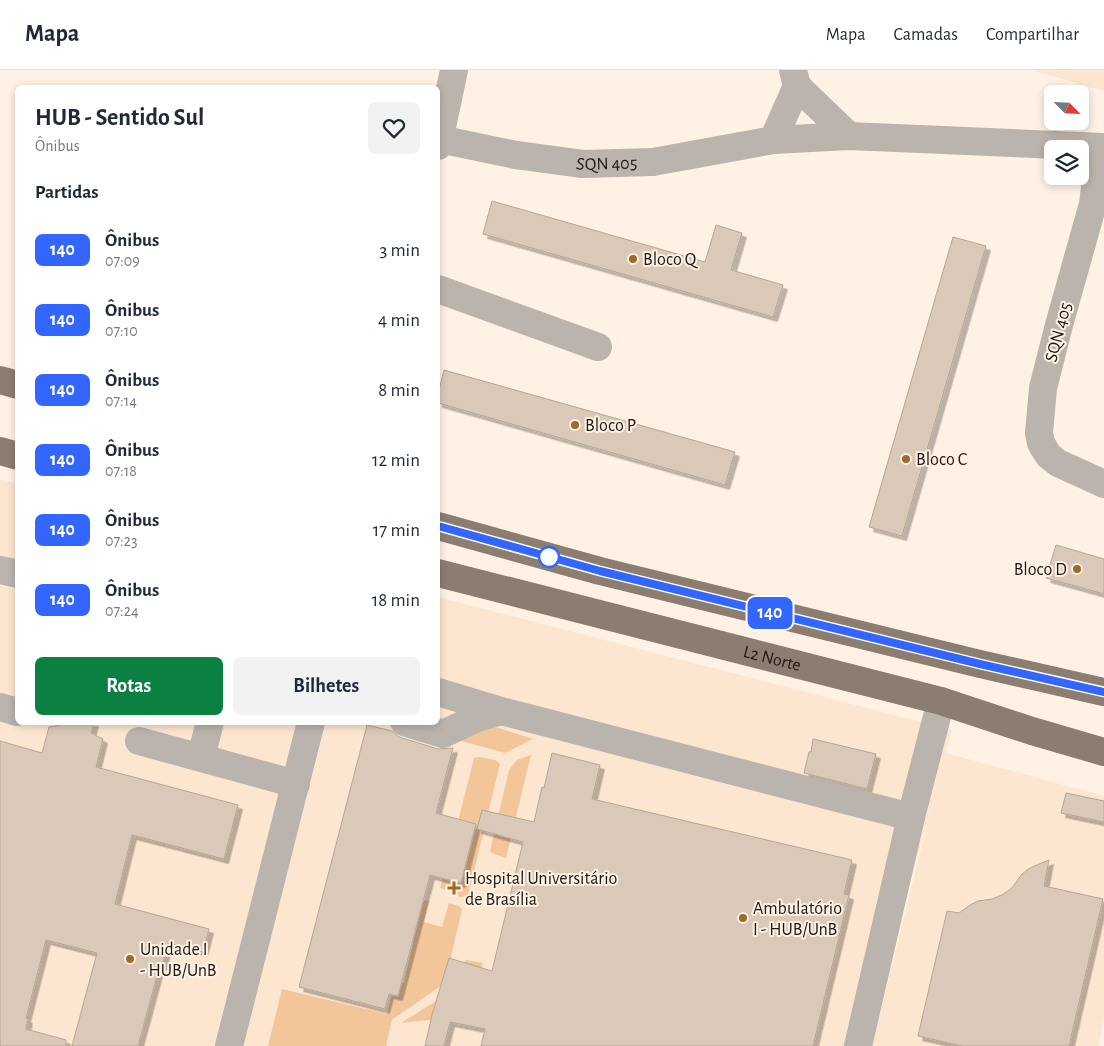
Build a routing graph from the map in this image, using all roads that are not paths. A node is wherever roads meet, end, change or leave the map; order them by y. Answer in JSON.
{"nodes":[{"id":1,"x":454,"y":70,"type":"edge"},
{"id":2,"x":795,"y":78,"type":"edge"},
{"id":3,"x":440,"y":134,"type":"edge"},
{"id":4,"x":849,"y":136,"type":"junction"},
{"id":5,"x":773,"y":140,"type":"junction"},
{"id":6,"x":440,"y":143,"type":"edge"},
{"id":7,"x":1102,"y":147,"type":"edge"},
{"id":8,"x":440,"y":290,"type":"edge"},
{"id":9,"x":598,"y":346,"type":"dead end"},
{"id":10,"x":0,"y":380,"type":"edge"},
{"id":11,"x":15,"y":384,"type":"edge"},
{"id":12,"x":0,"y":451,"type":"edge"},
{"id":13,"x":15,"y":455,"type":"edge"},
{"id":14,"x":1104,"y":484,"type":"edge"},
{"id":15,"x":440,"y":527,"type":"edge"},
{"id":16,"x":0,"y":570,"type":"edge"},
{"id":17,"x":15,"y":573,"type":"edge"},
{"id":18,"x":440,"y":574,"type":"edge"},
{"id":19,"x":1104,"y":692,"type":"edge"},
{"id":20,"x":440,"y":693,"type":"edge"},
{"id":21,"x":941,"y":701,"type":"junction"},
{"id":22,"x":0,"y":707,"type":"edge"},
{"id":23,"x":15,"y":711,"type":"edge"},
{"id":24,"x":501,"y":711,"type":"junction"},
{"id":25,"x":209,"y":725,"type":"edge"},
{"id":26,"x":310,"y":725,"type":"edge"},
{"id":27,"x":414,"y":725,"type":"edge"},
{"id":28,"x":140,"y":741,"type":"dead end"},
{"id":29,"x":1104,"y":752,"type":"edge"},
{"id":30,"x":200,"y":757,"type":"junction"},
{"id":31,"x":296,"y":784,"type":"junction"},
{"id":32,"x":911,"y":817,"type":"junction"},
{"id":33,"x":228,"y":1046,"type":"edge"},
{"id":34,"x":858,"y":1046,"type":"edge"}],
"edges":[{"from":1,"to":3,"type":"street","name":"SQN 405"},
{"from":2,"to":4,"type":"street"},
{"from":2,"to":5,"type":"street"},
{"from":4,"to":5,"type":"street","name":"SQN 405"},
{"from":4,"to":7,"type":"street","name":"SQN 405"},
{"from":5,"to":6,"type":"street","name":"SQN 405"},
{"from":7,"to":14,"type":"street","name":"SQN 405"},
{"from":8,"to":9,"type":"street"},
{"from":10,"to":11,"type":"main road"},
{"from":12,"to":13,"type":"main road"},
{"from":15,"to":19,"type":"main road"},
{"from":16,"to":17,"type":"street"},
{"from":18,"to":21,"type":"main road","name":"L2 Norte"},
{"from":20,"to":24,"type":"street"},
{"from":21,"to":29,"type":"main road","name":"L2 Norte"},
{"from":21,"to":32,"type":"street"},
{"from":22,"to":23,"type":"street"},
{"from":24,"to":27,"type":"street"},
{"from":24,"to":32,"type":"street"},
{"from":25,"to":30,"type":"street"},
{"from":26,"to":31,"type":"street"},
{"from":28,"to":30,"type":"street"},
{"from":30,"to":31,"type":"street"},
{"from":31,"to":33,"type":"street"},
{"from":32,"to":34,"type":"street"}]}
